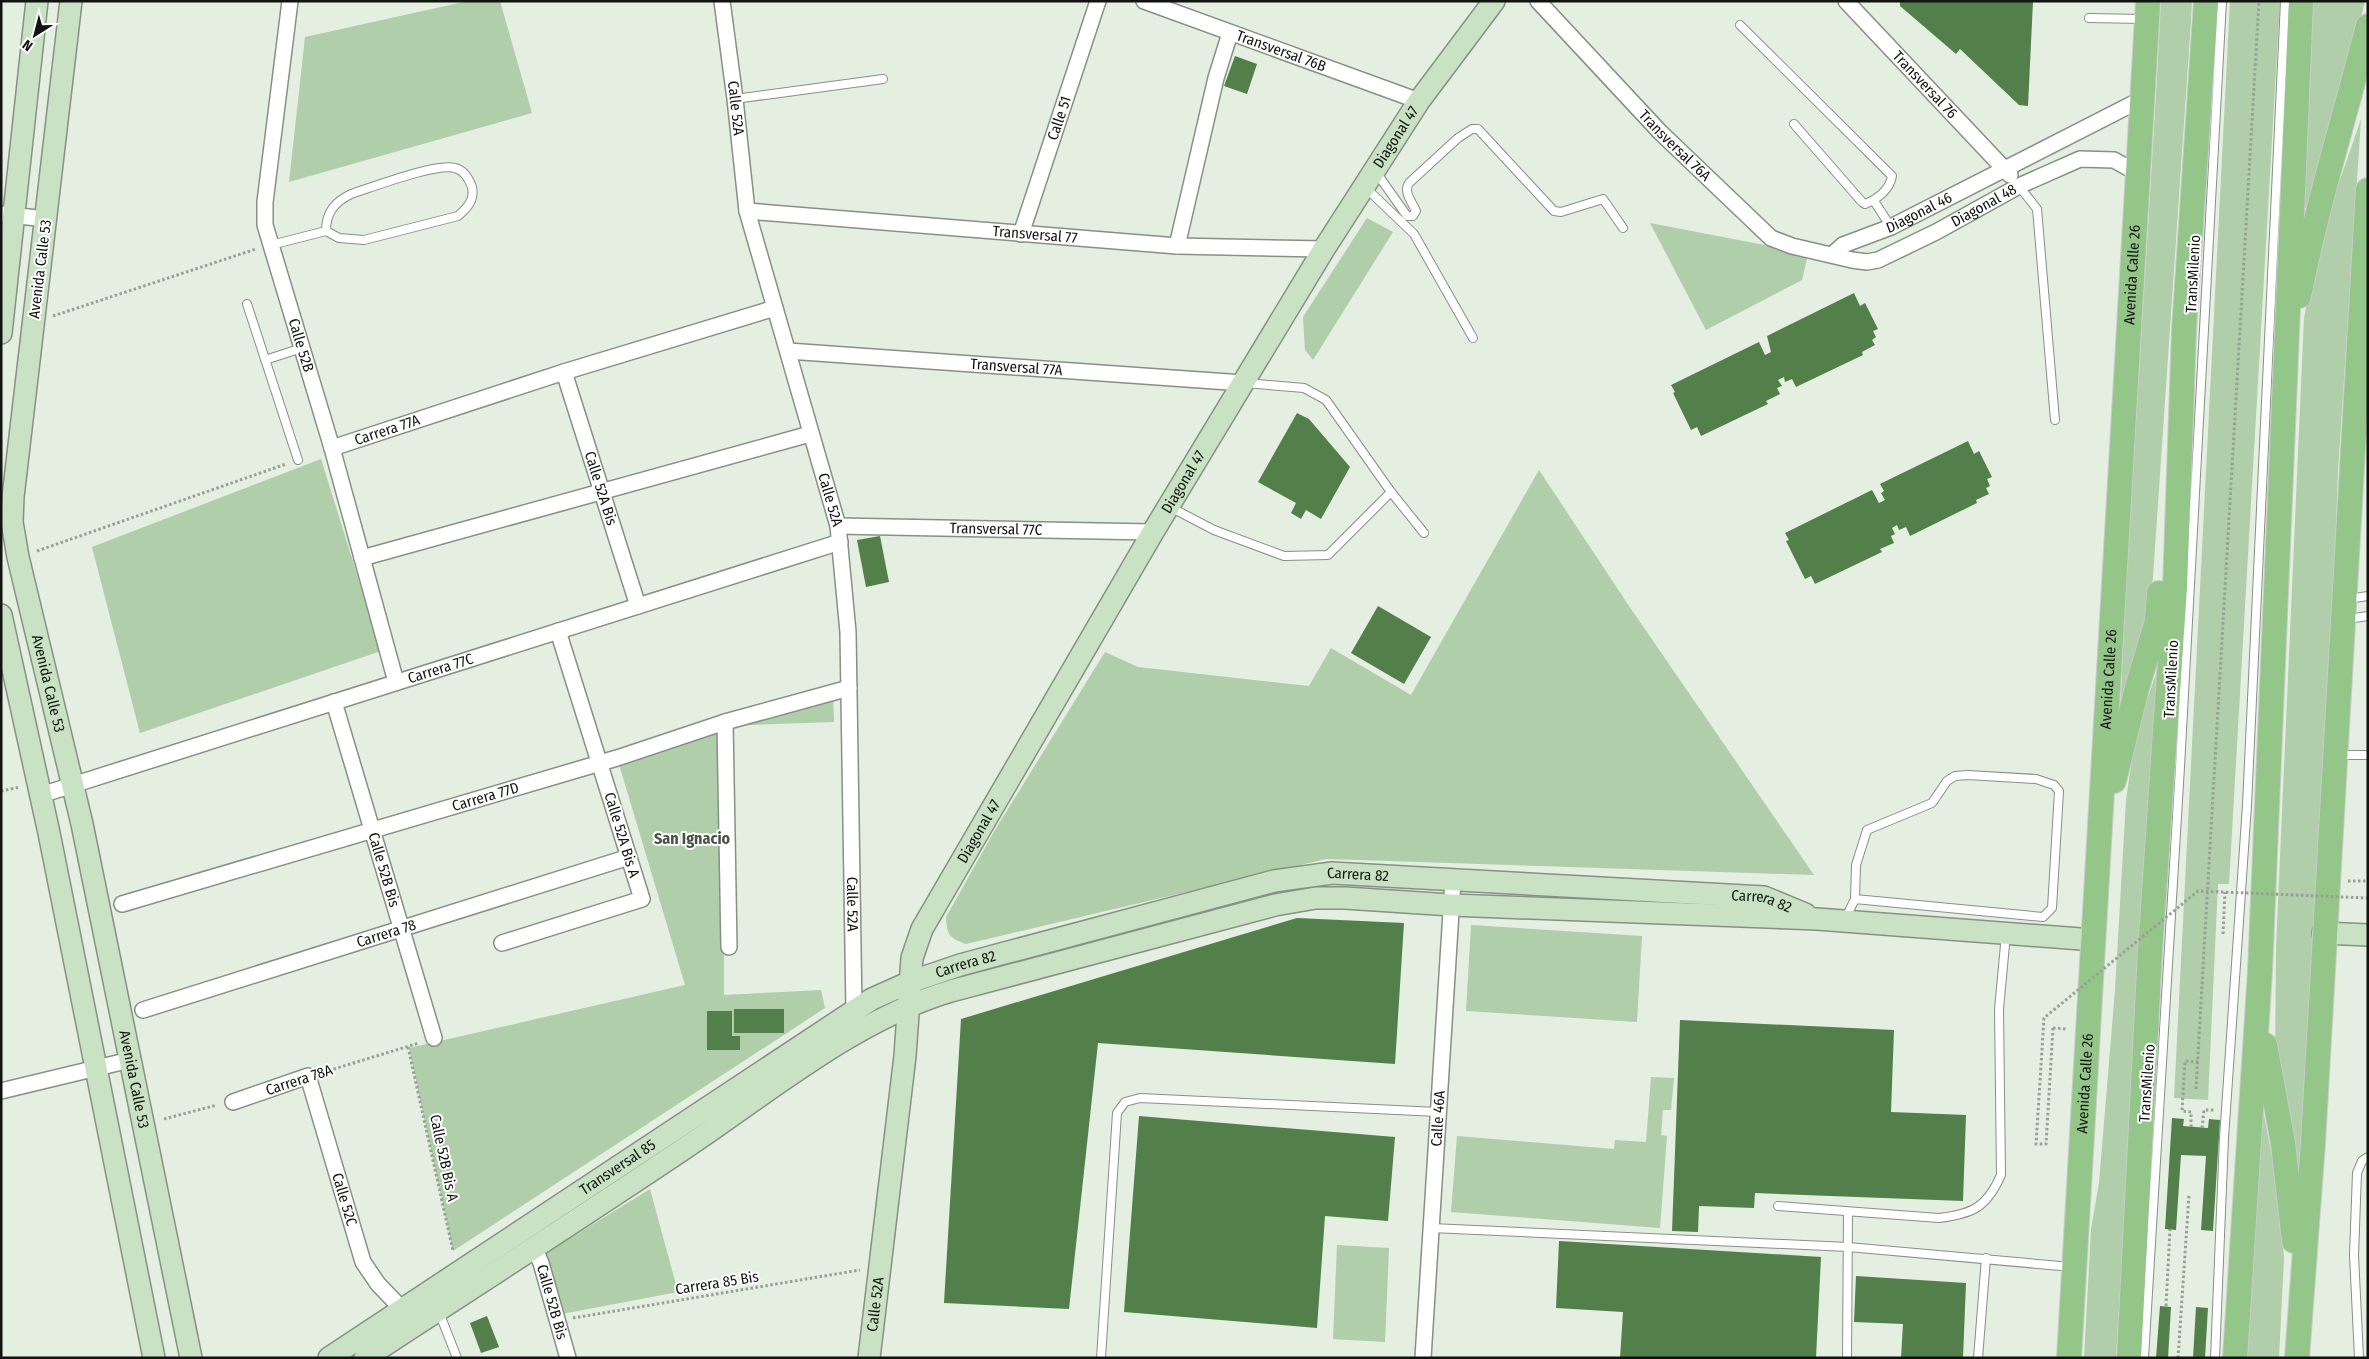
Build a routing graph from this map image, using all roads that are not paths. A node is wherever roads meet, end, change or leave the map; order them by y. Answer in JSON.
{"nodes":[{"id":1,"x":37,"y":1,"type":"edge"},
{"id":2,"x":71,"y":1,"type":"edge"},
{"id":3,"x":290,"y":1,"type":"edge"},
{"id":4,"x":722,"y":1,"type":"edge"},
{"id":5,"x":1098,"y":1,"type":"edge"},
{"id":6,"x":1144,"y":1,"type":"edge"},
{"id":7,"x":1494,"y":1,"type":"edge"},
{"id":8,"x":1538,"y":1,"type":"edge"},
{"id":9,"x":1846,"y":1,"type":"edge"},
{"id":10,"x":2206,"y":1,"type":"edge"},
{"id":11,"x":2222,"y":1,"type":"edge"},
{"id":12,"x":2285,"y":1,"type":"edge"},
{"id":13,"x":2301,"y":1,"type":"edge"},
{"id":14,"x":2148,"y":10,"type":"edge"},
{"id":15,"x":2088,"y":18,"type":"dead end"},
{"id":16,"x":1740,"y":25,"type":"dead end"},
{"id":17,"x":2368,"y":26,"type":"edge"},
{"id":18,"x":1230,"y":32,"type":"junction"},
{"id":19,"x":883,"y":78,"type":"dead end"},
{"id":20,"x":735,"y":99,"type":"junction"},
{"id":21,"x":2142,"y":99,"type":"junction"},
{"id":22,"x":1419,"y":101,"type":"junction"},
{"id":23,"x":1794,"y":124,"type":"dead end"},
{"id":24,"x":2004,"y":168,"type":"junction"},
{"id":25,"x":2137,"y":173,"type":"junction"},
{"id":26,"x":1370,"y":178,"type":"junction"},
{"id":27,"x":2019,"y":186,"type":"junction"},
{"id":28,"x":2368,"y":190,"type":"edge"},
{"id":29,"x":1874,"y":201,"type":"junction"},
{"id":30,"x":746,"y":211,"type":"junction"},
{"id":31,"x":1922,"y":211,"type":"junction"},
{"id":32,"x":7,"y":215,"type":"edge"},
{"id":33,"x":46,"y":219,"type":"junction"},
{"id":34,"x":1891,"y":227,"type":"junction"},
{"id":35,"x":1623,"y":228,"type":"dead end"},
{"id":36,"x":326,"y":231,"type":"junction"},
{"id":37,"x":1936,"y":232,"type":"junction"},
{"id":38,"x":1021,"y":234,"type":"junction"},
{"id":39,"x":2366,"y":238,"type":"edge"},
{"id":40,"x":271,"y":245,"type":"junction"},
{"id":41,"x":1177,"y":246,"type":"junction"},
{"id":42,"x":1324,"y":249,"type":"junction"},
{"id":43,"x":1833,"y":254,"type":"junction"},
{"id":44,"x":247,"y":304,"type":"dead end"},
{"id":45,"x":775,"y":308,"type":"junction"},
{"id":46,"x":1,"y":333,"type":"edge"},
{"id":47,"x":1473,"y":338,"type":"dead end"},
{"id":48,"x":302,"y":348,"type":"junction"},
{"id":49,"x":788,"y":351,"type":"junction"},
{"id":50,"x":265,"y":360,"type":"junction"},
{"id":51,"x":2286,"y":366,"type":"junction"},
{"id":52,"x":564,"y":372,"type":"junction"},
{"id":53,"x":2182,"y":372,"type":"junction"},
{"id":54,"x":1244,"y":382,"type":"junction"},
{"id":55,"x":2056,"y":420,"type":"dead end"},
{"id":56,"x":810,"y":434,"type":"junction"},
{"id":57,"x":332,"y":448,"type":"junction"},
{"id":58,"x":298,"y":460,"type":"road end"},
{"id":59,"x":602,"y":492,"type":"junction"},
{"id":60,"x":1391,"y":492,"type":"junction"},
{"id":61,"x":1169,"y":506,"type":"junction"},
{"id":62,"x":838,"y":526,"type":"junction"},
{"id":63,"x":1153,"y":532,"type":"junction"},
{"id":64,"x":1424,"y":533,"type":"dead end"},
{"id":65,"x":840,"y":542,"type":"junction"},
{"id":66,"x":362,"y":558,"type":"junction"},
{"id":67,"x":10,"y":560,"type":"edge"},
{"id":68,"x":2368,"y":596,"type":"edge"},
{"id":69,"x":638,"y":606,"type":"junction"},
{"id":70,"x":2343,"y":610,"type":"junction"},
{"id":71,"x":1,"y":615,"type":"edge"},
{"id":72,"x":2368,"y":616,"type":"edge"},
{"id":73,"x":558,"y":631,"type":"junction"},
{"id":74,"x":396,"y":682,"type":"junction"},
{"id":75,"x":849,"y":688,"type":"junction"},
{"id":76,"x":334,"y":702,"type":"junction"},
{"id":77,"x":725,"y":722,"type":"junction"},
{"id":78,"x":2335,"y":755,"type":"junction"},
{"id":79,"x":2368,"y":755,"type":"edge"},
{"id":80,"x":600,"y":763,"type":"junction"},
{"id":81,"x":72,"y":785,"type":"junction"},
{"id":82,"x":41,"y":795,"type":"junction"},
{"id":83,"x":372,"y":830,"type":"junction"},
{"id":84,"x":2101,"y":830,"type":"junction"},
{"id":85,"x":629,"y":857,"type":"junction"},
{"id":86,"x":1453,"y":880,"type":"junction"},
{"id":87,"x":1855,"y":899,"type":"junction"},
{"id":88,"x":122,"y":904,"type":"dead end"},
{"id":89,"x":1451,"y":905,"type":"junction"},
{"id":90,"x":1817,"y":920,"type":"junction"},
{"id":91,"x":1843,"y":922,"type":"junction"},
{"id":92,"x":402,"y":929,"type":"junction"},
{"id":93,"x":2323,"y":933,"type":"junction"},
{"id":94,"x":2006,"y":934,"type":"junction"},
{"id":95,"x":2368,"y":935,"type":"edge"},
{"id":96,"x":2094,"y":940,"type":"junction"},
{"id":97,"x":502,"y":943,"type":"dead end"},
{"id":98,"x":729,"y":947,"type":"dead end"},
{"id":99,"x":2260,"y":971,"type":"junction"},
{"id":100,"x":910,"y":982,"type":"junction"},
{"id":101,"x":908,"y":1005,"type":"junction"},
{"id":102,"x":143,"y":1010,"type":"dead end"},
{"id":103,"x":854,"y":1011,"type":"junction"},
{"id":104,"x":434,"y":1038,"type":"road end"},
{"id":105,"x":130,"y":1060,"type":"junction"},
{"id":106,"x":96,"y":1068,"type":"junction"},
{"id":107,"x":308,"y":1076,"type":"joint"},
{"id":108,"x":1,"y":1091,"type":"edge"},
{"id":109,"x":232,"y":1102,"type":"road end"},
{"id":110,"x":1438,"y":1112,"type":"junction"},
{"id":111,"x":2368,"y":1157,"type":"edge"},
{"id":112,"x":1778,"y":1206,"type":"dead end"},
{"id":113,"x":1848,"y":1212,"type":"junction"},
{"id":114,"x":1431,"y":1228,"type":"junction"},
{"id":115,"x":534,"y":1247,"type":"junction"},
{"id":116,"x":1848,"y":1247,"type":"junction"},
{"id":117,"x":1986,"y":1258,"type":"junction"},
{"id":118,"x":2074,"y":1267,"type":"junction"},
{"id":119,"x":434,"y":1300,"type":"junction"},
{"id":120,"x":402,"y":1309,"type":"junction"},
{"id":121,"x":2297,"y":1353,"type":"edge"},
{"id":122,"x":154,"y":1358,"type":"edge"},
{"id":123,"x":191,"y":1358,"type":"edge"},
{"id":124,"x":329,"y":1358,"type":"edge"},
{"id":125,"x":365,"y":1358,"type":"edge"},
{"id":126,"x":457,"y":1358,"type":"edge"},
{"id":127,"x":568,"y":1358,"type":"edge"},
{"id":128,"x":870,"y":1358,"type":"edge"},
{"id":129,"x":1101,"y":1358,"type":"edge"},
{"id":130,"x":1423,"y":1358,"type":"edge"},
{"id":131,"x":1847,"y":1358,"type":"edge"},
{"id":132,"x":1978,"y":1358,"type":"edge"},
{"id":133,"x":2069,"y":1358,"type":"edge"},
{"id":134,"x":2129,"y":1358,"type":"edge"},
{"id":135,"x":2144,"y":1358,"type":"edge"},
{"id":136,"x":2215,"y":1358,"type":"edge"},
{"id":137,"x":2235,"y":1358,"type":"edge"},
{"id":138,"x":2359,"y":1358,"type":"edge"}],
"edges":[{"from":1,"to":32,"type":"street","name":"Avenida Calle 53"},
{"from":2,"to":33,"type":"street","name":"Avenida Calle 53"},
{"from":3,"to":40,"type":"street","name":"Calle 52B"},
{"from":4,"to":20,"type":"street","name":"Calle 52A"},
{"from":5,"to":38,"type":"street","name":"Calle 51"},
{"from":6,"to":18,"type":"street","name":"Transversal 76B"},
{"from":7,"to":22,"type":"street","name":"Diagonal 47"},
{"from":8,"to":43,"type":"street","name":"Transversal 76A"},
{"from":9,"to":24,"type":"street","name":"Transversal 76"},
{"from":10,"to":53,"type":"main road"},
{"from":11,"to":135,"type":"lane","name":"TransMilenio"},
{"from":12,"to":136,"type":"lane"},
{"from":13,"to":51,"type":"main road"},
{"from":14,"to":15,"type":"lane"},
{"from":14,"to":21,"type":"main road","name":"Avenida Calle 26"},
{"from":16,"to":29,"type":"lane"},
{"from":17,"to":51,"type":"main road"},
{"from":18,"to":22,"type":"street","name":"Transversal 76B"},
{"from":18,"to":41,"type":"street"},
{"from":19,"to":20,"type":"lane"},
{"from":20,"to":30,"type":"street","name":"Calle 52A"},
{"from":21,"to":24,"type":"street","name":"Diagonal 48"},
{"from":21,"to":25,"type":"main road","name":"Avenida Calle 26"},
{"from":22,"to":26,"type":"street","name":"Diagonal 47"},
{"from":23,"to":29,"type":"lane"},
{"from":24,"to":27,"type":"street","name":"Transversal 76"},
{"from":24,"to":31,"type":"street","name":"Diagonal 46"},
{"from":25,"to":27,"type":"street","name":"Diagonal 48"},
{"from":25,"to":84,"type":"main road","name":"Avenida Calle 26"},
{"from":26,"to":35,"type":"lane"},
{"from":26,"to":42,"type":"street","name":"Diagonal 47"},
{"from":26,"to":47,"type":"lane"},
{"from":27,"to":37,"type":"street","name":"Diagonal 48"},
{"from":27,"to":55,"type":"lane"},
{"from":28,"to":39,"type":"main road"},
{"from":29,"to":34,"type":"lane"},
{"from":30,"to":38,"type":"street","name":"Transversal 77"},
{"from":30,"to":45,"type":"street","name":"Calle 52A"},
{"from":31,"to":34,"type":"street","name":"Diagonal 46"},
{"from":31,"to":37,"type":"street"},
{"from":32,"to":33,"type":"street"},
{"from":32,"to":46,"type":"street","name":"Avenida Calle 53"},
{"from":33,"to":67,"type":"street","name":"Avenida Calle 53"},
{"from":34,"to":43,"type":"street","name":"Diagonal 46"},
{"from":36,"to":36,"type":"lane"},
{"from":36,"to":40,"type":"lane"},
{"from":37,"to":43,"type":"street","name":"Diagonal 48"},
{"from":38,"to":41,"type":"street","name":"Transversal 77"},
{"from":39,"to":70,"type":"main road"},
{"from":40,"to":48,"type":"street","name":"Calle 52B"},
{"from":41,"to":42,"type":"street","name":"Transversal 77"},
{"from":42,"to":54,"type":"street","name":"Diagonal 47"},
{"from":44,"to":50,"type":"lane"},
{"from":45,"to":49,"type":"street","name":"Calle 52A"},
{"from":45,"to":52,"type":"street","name":"Carrera 77A"},
{"from":48,"to":50,"type":"lane"},
{"from":48,"to":57,"type":"street","name":"Calle 52B"},
{"from":49,"to":54,"type":"street","name":"Transversal 77A"},
{"from":49,"to":56,"type":"street","name":"Calle 52A"},
{"from":50,"to":58,"type":"lane"},
{"from":51,"to":99,"type":"main road"},
{"from":52,"to":57,"type":"street","name":"Carrera 77A"},
{"from":52,"to":59,"type":"street","name":"Calle 52A Bis"},
{"from":53,"to":84,"type":"main road"},
{"from":53,"to":134,"type":"main road"},
{"from":54,"to":60,"type":"lane"},
{"from":54,"to":61,"type":"street","name":"Diagonal 47"},
{"from":56,"to":59,"type":"street"},
{"from":56,"to":62,"type":"street","name":"Calle 52A"},
{"from":57,"to":66,"type":"street","name":"Calle 52B"},
{"from":59,"to":66,"type":"street"},
{"from":59,"to":69,"type":"street","name":"Calle 52A Bis"},
{"from":60,"to":61,"type":"lane"},
{"from":60,"to":64,"type":"lane"},
{"from":61,"to":63,"type":"street","name":"Diagonal 47"},
{"from":62,"to":63,"type":"street","name":"Transversal 77C"},
{"from":62,"to":65,"type":"street","name":"Calle 52A"},
{"from":63,"to":100,"type":"street","name":"Diagonal 47"},
{"from":65,"to":69,"type":"street","name":"Carrera 77C"},
{"from":65,"to":75,"type":"street","name":"Calle 52A"},
{"from":66,"to":74,"type":"street","name":"Calle 52B"},
{"from":67,"to":81,"type":"street","name":"Avenida Calle 53"},
{"from":68,"to":70,"type":"lane"},
{"from":69,"to":73,"type":"street","name":"Carrera 77C"},
{"from":70,"to":72,"type":"lane"},
{"from":70,"to":78,"type":"main road"},
{"from":71,"to":82,"type":"street","name":"Avenida Calle 53"},
{"from":73,"to":74,"type":"street","name":"Carrera 77C"},
{"from":73,"to":80,"type":"street","name":"Calle 52A Bis A"},
{"from":74,"to":76,"type":"street","name":"Carrera 77C"},
{"from":75,"to":77,"type":"street","name":"Carrera 77D"},
{"from":75,"to":103,"type":"street","name":"Calle 52A"},
{"from":76,"to":81,"type":"street","name":"Carrera 77C"},
{"from":76,"to":83,"type":"street","name":"Calle 52B Bis"},
{"from":77,"to":80,"type":"street","name":"Carrera 77D"},
{"from":77,"to":98,"type":"street"},
{"from":78,"to":79,"type":"lane"},
{"from":78,"to":93,"type":"main road"},
{"from":80,"to":83,"type":"street","name":"Carrera 77D"},
{"from":80,"to":85,"type":"street","name":"Calle 52A Bis A"},
{"from":81,"to":82,"type":"street","name":"Carrera 77C"},
{"from":81,"to":105,"type":"street","name":"Avenida Calle 53"},
{"from":82,"to":106,"type":"street","name":"Avenida Calle 53"},
{"from":83,"to":88,"type":"street","name":"Carrera 77D"},
{"from":83,"to":92,"type":"street","name":"Calle 52B Bis"},
{"from":84,"to":96,"type":"main road","name":"Avenida Calle 26"},
{"from":85,"to":92,"type":"street","name":"Carrera 78"},
{"from":85,"to":97,"type":"street","name":"Calle 52A Bis A"},
{"from":86,"to":89,"type":"street","name":"Calle 46A"},
{"from":86,"to":90,"type":"street","name":"Carrera 82"},
{"from":86,"to":100,"type":"street","name":"Carrera 82"},
{"from":87,"to":87,"type":"lane"},
{"from":87,"to":91,"type":"lane"},
{"from":89,"to":90,"type":"street","name":"Carrera 82"},
{"from":89,"to":101,"type":"street","name":"Carrera 82"},
{"from":89,"to":110,"type":"street","name":"Calle 46A"},
{"from":90,"to":91,"type":"street","name":"Carrera 82"},
{"from":91,"to":94,"type":"street","name":"Carrera 82"},
{"from":92,"to":102,"type":"street","name":"Carrera 78"},
{"from":92,"to":104,"type":"street","name":"Calle 52B Bis"},
{"from":93,"to":95,"type":"street"},
{"from":93,"to":121,"type":"main road"},
{"from":94,"to":96,"type":"street","name":"Carrera 82"},
{"from":94,"to":113,"type":"lane"},
{"from":96,"to":118,"type":"main road","name":"Avenida Calle 26"},
{"from":99,"to":121,"type":"main road"},
{"from":99,"to":137,"type":"main road"},
{"from":100,"to":101,"type":"street","name":"Calle 52A"},
{"from":100,"to":103,"type":"street","name":"Transversal 85"},
{"from":101,"to":115,"type":"street","name":"Transversal 85"},
{"from":101,"to":128,"type":"street","name":"Calle 52A"},
{"from":103,"to":119,"type":"street","name":"Transversal 85"},
{"from":105,"to":106,"type":"street"},
{"from":105,"to":123,"type":"street","name":"Avenida Calle 53"},
{"from":106,"to":108,"type":"street"},
{"from":106,"to":122,"type":"street","name":"Avenida Calle 53"},
{"from":107,"to":109,"type":"street","name":"Carrera 78A"},
{"from":107,"to":120,"type":"street","name":"Calle 52C"},
{"from":110,"to":114,"type":"street","name":"Calle 46A"},
{"from":110,"to":129,"type":"lane"},
{"from":111,"to":138,"type":"lane"},
{"from":112,"to":113,"type":"lane"},
{"from":113,"to":116,"type":"lane"},
{"from":114,"to":116,"type":"lane"},
{"from":114,"to":130,"type":"street","name":"Calle 46A"},
{"from":115,"to":119,"type":"street","name":"Transversal 85"},
{"from":115,"to":127,"type":"street","name":"Calle 52B Bis"},
{"from":116,"to":117,"type":"lane"},
{"from":116,"to":131,"type":"lane"},
{"from":117,"to":118,"type":"lane"},
{"from":117,"to":132,"type":"lane"},
{"from":118,"to":133,"type":"main road","name":"Avenida Calle 26"},
{"from":119,"to":120,"type":"street","name":"Transversal 85"},
{"from":119,"to":125,"type":"street","name":"Transversal 85"},
{"from":119,"to":126,"type":"lane"},
{"from":120,"to":124,"type":"street","name":"Transversal 85"}]}
